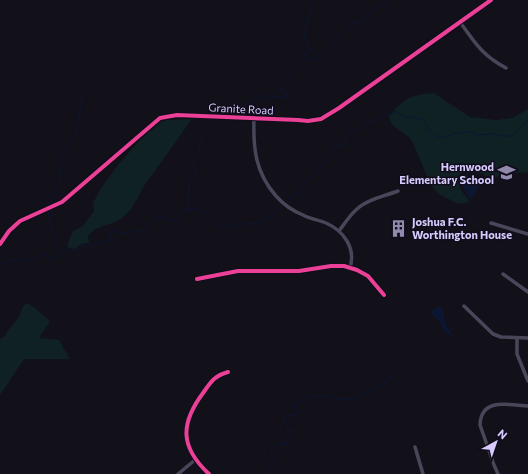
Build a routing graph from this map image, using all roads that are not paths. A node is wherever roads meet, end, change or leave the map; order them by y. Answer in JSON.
{"nodes":[{"id":1,"x":491,"y":0,"type":"edge"},
{"id":2,"x":460,"y":22,"type":"junction"},
{"id":3,"x":506,"y":68,"type":"dead end"},
{"id":4,"x":254,"y":118,"type":"junction"},
{"id":5,"x":398,"y":191,"type":"dead end"},
{"id":6,"x":491,"y":223,"type":"dead end"},
{"id":7,"x":339,"y":231,"type":"junction"},
{"id":8,"x":528,"y":234,"type":"edge"},
{"id":9,"x":0,"y":244,"type":"edge"},
{"id":10,"x":350,"y":268,"type":"junction"},
{"id":11,"x":503,"y":274,"type":"dead end"},
{"id":12,"x":197,"y":279,"type":"dead end"},
{"id":13,"x":528,"y":292,"type":"edge"},
{"id":14,"x":384,"y":295,"type":"dead end"},
{"id":15,"x":464,"y":306,"type":"dead end"},
{"id":16,"x":517,"y":338,"type":"junction"},
{"id":17,"x":528,"y":338,"type":"edge"},
{"id":18,"x":228,"y":372,"type":"dead end"},
{"id":19,"x":528,"y":381,"type":"edge"},
{"id":20,"x":528,"y":406,"type":"edge"},
{"id":21,"x":415,"y":447,"type":"dead end"},
{"id":22,"x":195,"y":460,"type":"junction"},
{"id":23,"x":178,"y":474,"type":"edge"},
{"id":24,"x":209,"y":474,"type":"edge"},
{"id":25,"x":423,"y":474,"type":"edge"},
{"id":26,"x":498,"y":474,"type":"edge"}],
"edges":[{"from":1,"to":2,"type":"street","name":"Granite Road"},
{"from":2,"to":3,"type":"street"},
{"from":2,"to":4,"type":"street","name":"Granite Road"},
{"from":4,"to":7,"type":"street"},
{"from":4,"to":9,"type":"street","name":"Granite Road"},
{"from":5,"to":7,"type":"street"},
{"from":6,"to":8,"type":"street"},
{"from":7,"to":10,"type":"street"},
{"from":10,"to":12,"type":"street"},
{"from":10,"to":14,"type":"street"},
{"from":11,"to":13,"type":"street"},
{"from":15,"to":16,"type":"street"},
{"from":16,"to":17,"type":"street"},
{"from":16,"to":19,"type":"street"},
{"from":18,"to":22,"type":"street"},
{"from":20,"to":26,"type":"street"},
{"from":21,"to":25,"type":"street"},
{"from":22,"to":23,"type":"street"},
{"from":22,"to":24,"type":"street"}]}
